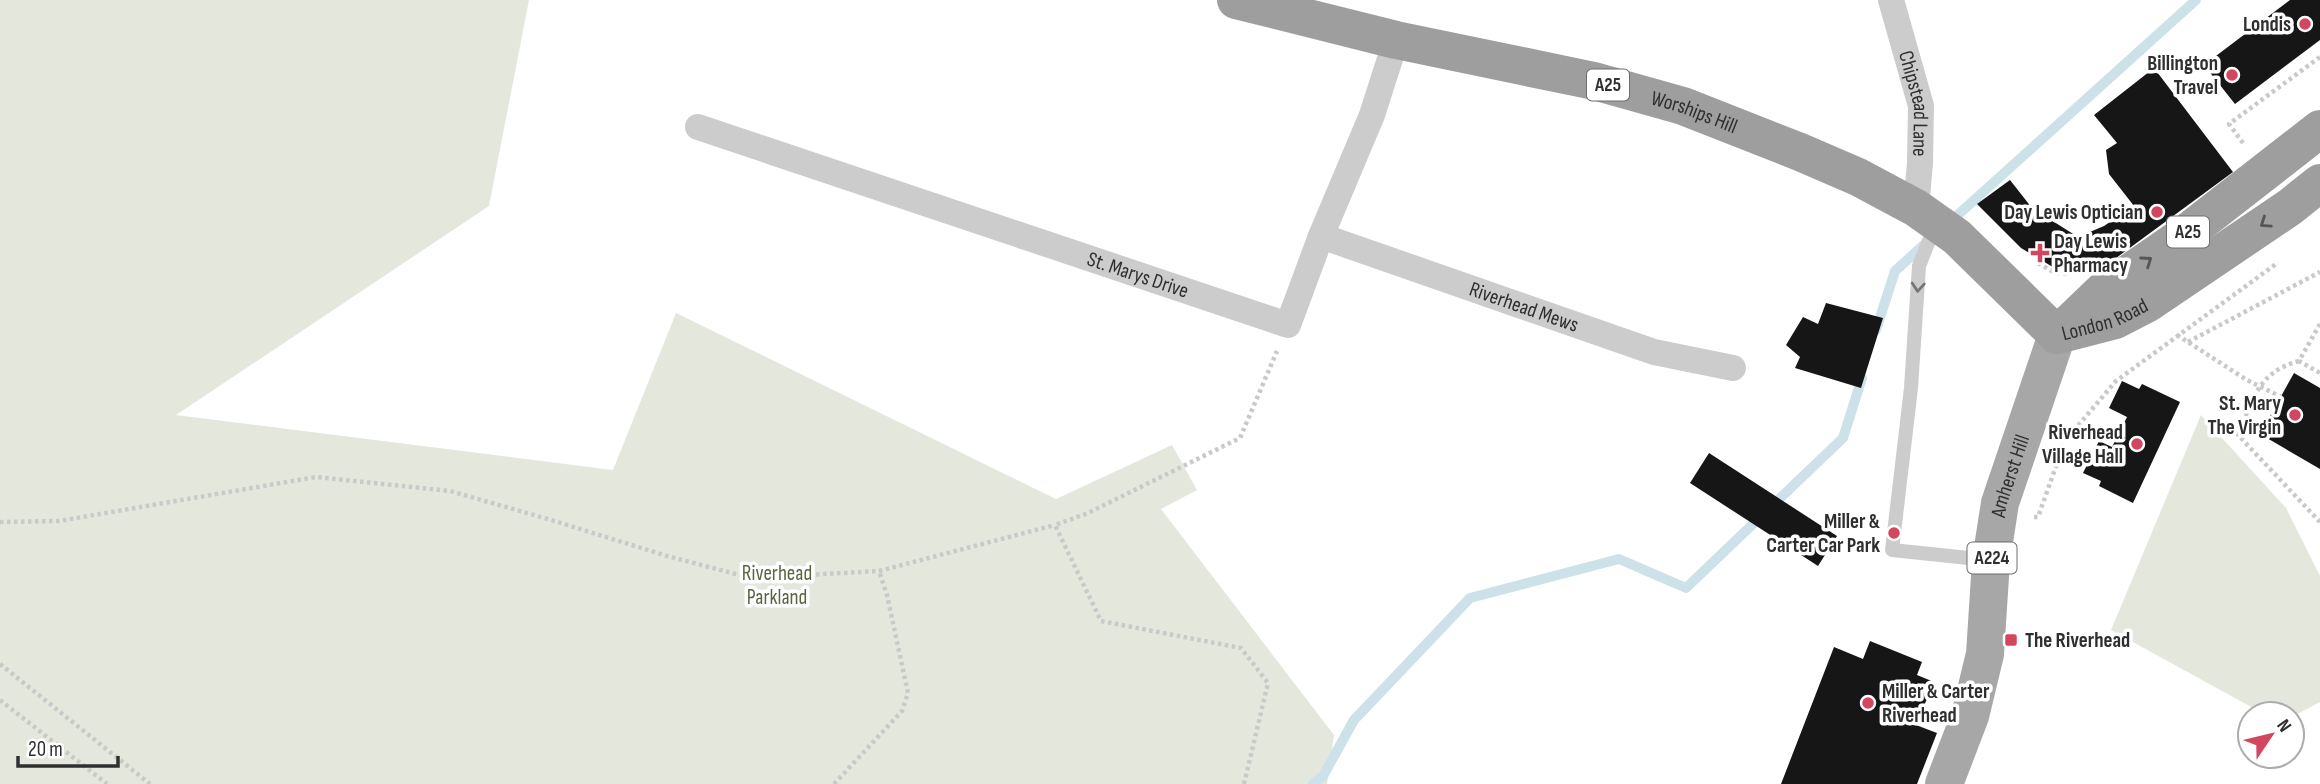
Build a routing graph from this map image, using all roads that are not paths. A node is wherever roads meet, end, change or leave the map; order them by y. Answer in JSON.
{"nodes":[{"id":1,"x":1236,"y":0,"type":"edge"},
{"id":2,"x":1891,"y":0,"type":"edge"},
{"id":3,"x":1396,"y":40,"type":"junction"},
{"id":4,"x":698,"y":127,"type":"dead end"},
{"id":5,"x":2320,"y":129,"type":"edge"},
{"id":6,"x":2320,"y":183,"type":"edge"},
{"id":7,"x":1926,"y":215,"type":"junction"},
{"id":8,"x":1321,"y":236,"type":"junction"},
{"id":9,"x":2057,"y":335,"type":"junction"},
{"id":10,"x":1733,"y":368,"type":"dead end"},
{"id":11,"x":1991,"y":561,"type":"junction"},
{"id":12,"x":1944,"y":784,"type":"edge"}],
"edges":[{"from":1,"to":3,"type":"highway","name":"Worships Hill","number":"A25"},
{"from":2,"to":7,"type":"street","name":"Chipstead Lane"},
{"from":3,"to":7,"type":"highway","name":"Worships Hill","number":"A25"},
{"from":3,"to":8,"type":"street"},
{"from":4,"to":8,"type":"street","name":"St. Marys Drive"},
{"from":9,"to":5,"type":"highway","name":"London Road","number":"A25","one_way":true},
{"from":6,"to":9,"type":"highway","name":"London Road","number":"A25","one_way":true},
{"from":7,"to":9,"type":"highway","name":"Worships Hill","number":"A25"},
{"from":7,"to":11,"type":"lane","one_way":true},
{"from":8,"to":10,"type":"street","name":"Riverhead Mews"},
{"from":9,"to":11,"type":"main road","name":"Amherst Hill","number":"A224"},
{"from":11,"to":12,"type":"main road","name":"Amherst Hill","number":"A224"}]}
